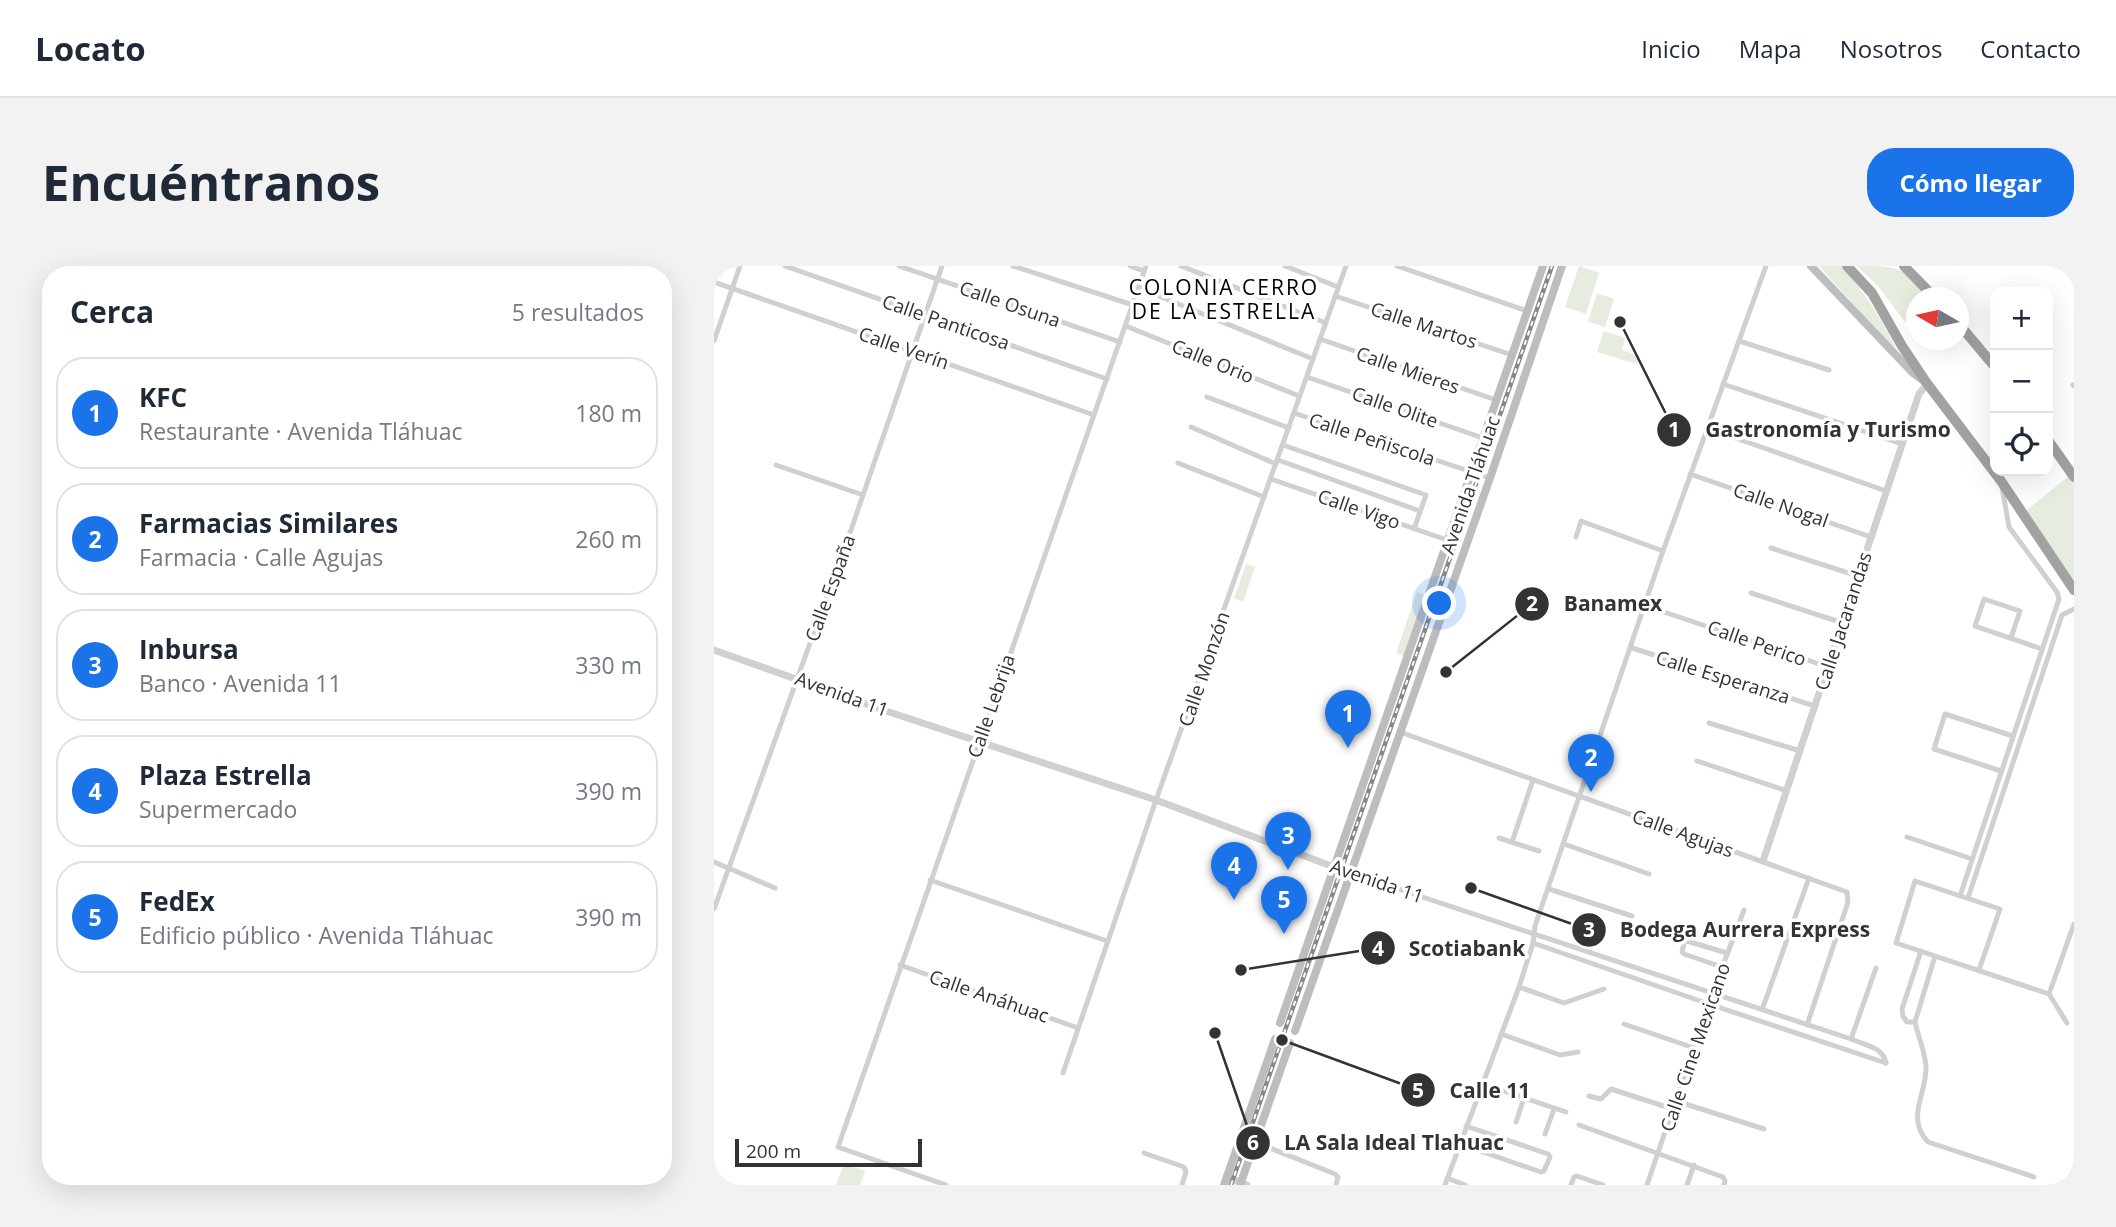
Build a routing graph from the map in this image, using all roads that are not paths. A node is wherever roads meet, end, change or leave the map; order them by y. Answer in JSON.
{"nodes":[{"id":1,"x":740,"y":266,"type":"edge"},
{"id":2,"x":785,"y":266,"type":"edge"},
{"id":3,"x":899,"y":266,"type":"edge"},
{"id":4,"x":942,"y":266,"type":"edge"},
{"id":5,"x":1013,"y":266,"type":"edge"},
{"id":6,"x":1130,"y":266,"type":"edge"},
{"id":7,"x":1181,"y":266,"type":"edge"},
{"id":8,"x":1285,"y":266,"type":"edge"},
{"id":9,"x":1346,"y":266,"type":"edge"},
{"id":10,"x":1396,"y":266,"type":"edge"},
{"id":11,"x":1543,"y":266,"type":"edge"},
{"id":12,"x":1562,"y":266,"type":"edge"},
{"id":13,"x":1766,"y":266,"type":"edge"},
{"id":14,"x":1811,"y":266,"type":"edge"},
{"id":15,"x":1847,"y":266,"type":"edge"},
{"id":16,"x":1906,"y":267,"type":"edge"},
{"id":17,"x":1145,"y":268,"type":"edge"},
{"id":18,"x":938,"y":279,"type":"junction"},
{"id":19,"x":714,"y":282,"type":"edge"},
{"id":20,"x":1338,"y":287,"type":"junction"},
{"id":21,"x":1925,"y":287,"type":"edge"},
{"id":22,"x":1139,"y":288,"type":"junction"},
{"id":23,"x":732,"y":289,"type":"junction"},
{"id":24,"x":1335,"y":296,"type":"junction"},
{"id":25,"x":1133,"y":305,"type":"junction"},
{"id":26,"x":1527,"y":312,"type":"junction"},
{"id":27,"x":925,"y":315,"type":"junction"},
{"id":28,"x":1326,"y":323,"type":"junction"},
{"id":29,"x":1126,"y":326,"type":"junction"},
{"id":30,"x":1969,"y":335,"type":"edge"},
{"id":31,"x":1320,"y":340,"type":"junction"},
{"id":32,"x":714,"y":341,"type":"edge"},
{"id":33,"x":1739,"y":341,"type":"junction"},
{"id":34,"x":1121,"y":342,"type":"junction"},
{"id":35,"x":913,"y":351,"type":"junction"},
{"id":36,"x":1512,"y":355,"type":"junction"},
{"id":37,"x":1313,"y":359,"type":"junction"},
{"id":38,"x":1990,"y":360,"type":"edge"},
{"id":39,"x":1829,"y":370,"type":"dead end"},
{"id":40,"x":1307,"y":377,"type":"junction"},
{"id":41,"x":1108,"y":379,"type":"junction"},
{"id":42,"x":1926,"y":383,"type":"junction"},
{"id":43,"x":1723,"y":384,"type":"junction"},
{"id":44,"x":1207,"y":397,"type":"dead end"},
{"id":45,"x":1299,"y":397,"type":"junction"},
{"id":46,"x":1496,"y":400,"type":"junction"},
{"id":47,"x":1294,"y":413,"type":"junction"},
{"id":48,"x":1094,"y":415,"type":"junction"},
{"id":49,"x":1191,"y":427,"type":"dead end"},
{"id":50,"x":1289,"y":428,"type":"junction"},
{"id":51,"x":1707,"y":428,"type":"junction"},
{"id":52,"x":1483,"y":438,"type":"junction"},
{"id":53,"x":1902,"y":444,"type":"junction"},
{"id":54,"x":1283,"y":445,"type":"junction"},
{"id":55,"x":2053,"y":447,"type":"edge"},
{"id":56,"x":1277,"y":462,"type":"junction"},
{"id":57,"x":1178,"y":463,"type":"dead end"},
{"id":58,"x":776,"y":465,"type":"dead end"},
{"id":59,"x":1471,"y":472,"type":"junction"},
{"id":60,"x":1690,"y":474,"type":"junction"},
{"id":61,"x":2074,"y":477,"type":"edge"},
{"id":62,"x":1271,"y":478,"type":"junction"},
{"id":63,"x":1490,"y":478,"type":"junction"},
{"id":64,"x":2001,"y":481,"type":"junction"},
{"id":65,"x":1886,"y":491,"type":"junction"},
{"id":66,"x":863,"y":495,"type":"junction"},
{"id":67,"x":1264,"y":497,"type":"junction"},
{"id":68,"x":1420,"y":511,"type":"junction"},
{"id":69,"x":1414,"y":529,"type":"junction"},
{"id":70,"x":1576,"y":537,"type":"dead end"},
{"id":71,"x":1871,"y":537,"type":"junction"},
{"id":72,"x":1447,"y":540,"type":"junction"},
{"id":73,"x":1771,"y":548,"type":"dead end"},
{"id":74,"x":1663,"y":551,"type":"junction"},
{"id":75,"x":1858,"y":576,"type":"junction"},
{"id":76,"x":2074,"y":590,"type":"edge"},
{"id":77,"x":1751,"y":593,"type":"dead end"},
{"id":78,"x":1646,"y":606,"type":"junction"},
{"id":79,"x":2074,"y":610,"type":"edge"},
{"id":80,"x":1843,"y":623,"type":"junction"},
{"id":81,"x":2011,"y":638,"type":"junction"},
{"id":82,"x":1632,"y":648,"type":"junction"},
{"id":83,"x":2042,"y":649,"type":"junction"},
{"id":84,"x":714,"y":650,"type":"edge"},
{"id":85,"x":1828,"y":667,"type":"junction"},
{"id":86,"x":797,"y":678,"type":"junction"},
{"id":87,"x":1815,"y":706,"type":"junction"},
{"id":88,"x":1709,"y":723,"type":"dead end"},
{"id":89,"x":1400,"y":732,"type":"junction"},
{"id":90,"x":2013,"y":736,"type":"junction"},
{"id":91,"x":978,"y":741,"type":"junction"},
{"id":92,"x":1800,"y":751,"type":"junction"},
{"id":93,"x":1697,"y":761,"type":"dead end"},
{"id":94,"x":2001,"y":771,"type":"junction"},
{"id":95,"x":1533,"y":780,"type":"junction"},
{"id":96,"x":1787,"y":791,"type":"junction"},
{"id":97,"x":1581,"y":797,"type":"junction"},
{"id":98,"x":1156,"y":800,"type":"junction"},
{"id":99,"x":1907,"y":837,"type":"dead end"},
{"id":100,"x":1499,"y":838,"type":"dead end"},
{"id":101,"x":1512,"y":842,"type":"junction"},
{"id":102,"x":1564,"y":844,"type":"junction"},
{"id":103,"x":1539,"y":851,"type":"dead end"},
{"id":104,"x":1972,"y":859,"type":"junction"},
{"id":105,"x":1763,"y":861,"type":"junction"},
{"id":106,"x":714,"y":862,"type":"edge"},
{"id":107,"x":729,"y":867,"type":"junction"},
{"id":108,"x":1335,"y":867,"type":"junction"},
{"id":109,"x":1350,"y":873,"type":"junction"},
{"id":110,"x":1649,"y":874,"type":"dead end"},
{"id":111,"x":1809,"y":878,"type":"junction"},
{"id":112,"x":930,"y":880,"type":"junction"},
{"id":113,"x":775,"y":888,"type":"dead end"},
{"id":114,"x":1549,"y":889,"type":"junction"},
{"id":115,"x":1960,"y":896,"type":"junction"},
{"id":116,"x":1968,"y":898,"type":"junction"},
{"id":117,"x":714,"y":908,"type":"edge"},
{"id":118,"x":1744,"y":910,"type":"dead end"},
{"id":119,"x":1632,"y":916,"type":"dead end"},
{"id":120,"x":2074,"y":924,"type":"edge"},
{"id":121,"x":1534,"y":933,"type":"junction"},
{"id":122,"x":1107,"y":941,"type":"junction"},
{"id":123,"x":1533,"y":943,"type":"junction"},
{"id":124,"x":1920,"y":951,"type":"junction"},
{"id":125,"x":1727,"y":953,"type":"junction"},
{"id":126,"x":1935,"y":956,"type":"junction"},
{"id":127,"x":900,"y":965,"type":"junction"},
{"id":128,"x":1722,"y":967,"type":"junction"},
{"id":129,"x":1642,"y":968,"type":"junction"},
{"id":130,"x":1876,"y":968,"type":"dead end"},
{"id":131,"x":1979,"y":970,"type":"junction"},
{"id":132,"x":1639,"y":980,"type":"junction"},
{"id":133,"x":1519,"y":987,"type":"junction"},
{"id":134,"x":1604,"y":989,"type":"dead end"},
{"id":135,"x":1712,"y":993,"type":"junction"},
{"id":136,"x":2049,"y":994,"type":"junction"},
{"id":137,"x":1709,"y":1004,"type":"junction"},
{"id":138,"x":1762,"y":1010,"type":"junction"},
{"id":139,"x":1915,"y":1022,"type":"junction"},
{"id":140,"x":1280,"y":1023,"type":"dead end"},
{"id":141,"x":2067,"y":1023,"type":"dead end"},
{"id":142,"x":1624,"y":1024,"type":"dead end"},
{"id":143,"x":1807,"y":1024,"type":"junction"},
{"id":144,"x":1078,"y":1028,"type":"junction"},
{"id":145,"x":1295,"y":1031,"type":"dead end"},
{"id":146,"x":1501,"y":1034,"type":"junction"},
{"id":147,"x":1275,"y":1039,"type":"dead end"},
{"id":148,"x":1851,"y":1040,"type":"junction"},
{"id":149,"x":1290,"y":1044,"type":"dead end"},
{"id":150,"x":1694,"y":1048,"type":"junction"},
{"id":151,"x":1578,"y":1052,"type":"dead end"},
{"id":152,"x":1063,"y":1073,"type":"dead end"},
{"id":153,"x":1483,"y":1084,"type":"junction"},
{"id":154,"x":1589,"y":1096,"type":"dead end"},
{"id":155,"x":1524,"y":1098,"type":"junction"},
{"id":156,"x":1676,"y":1101,"type":"junction"},
{"id":157,"x":1554,"y":1108,"type":"junction"},
{"id":158,"x":1674,"y":1109,"type":"junction"},
{"id":159,"x":1566,"y":1112,"type":"dead end"},
{"id":160,"x":1516,"y":1122,"type":"dead end"},
{"id":161,"x":1579,"y":1125,"type":"dead end"},
{"id":162,"x":1466,"y":1126,"type":"junction"},
{"id":163,"x":1764,"y":1129,"type":"dead end"},
{"id":164,"x":1242,"y":1131,"type":"junction"},
{"id":165,"x":1545,"y":1134,"type":"dead end"},
{"id":166,"x":1256,"y":1141,"type":"junction"},
{"id":167,"x":1460,"y":1144,"type":"junction"},
{"id":168,"x":1144,"y":1153,"type":"dead end"},
{"id":169,"x":1658,"y":1153,"type":"junction"},
{"id":170,"x":1694,"y":1165,"type":"junction"},
{"id":171,"x":2034,"y":1177,"type":"dead end"},
{"id":172,"x":1226,"y":1181,"type":"edge"},
{"id":173,"x":1446,"y":1182,"type":"edge"},
{"id":174,"x":1724,"y":1183,"type":"edge"},
{"id":175,"x":1243,"y":1184,"type":"edge"},
{"id":176,"x":946,"y":1185,"type":"edge"},
{"id":177,"x":1182,"y":1185,"type":"edge"},
{"id":178,"x":1336,"y":1185,"type":"edge"},
{"id":179,"x":1465,"y":1185,"type":"edge"},
{"id":180,"x":1571,"y":1185,"type":"edge"},
{"id":181,"x":1603,"y":1185,"type":"edge"},
{"id":182,"x":1647,"y":1185,"type":"edge"},
{"id":183,"x":1687,"y":1185,"type":"edge"}],
"edges":[{"from":1,"to":23,"type":"street"},
{"from":2,"to":27,"type":"street","name":"Calle Panticosa"},
{"from":3,"to":18,"type":"street","name":"Calle Osuna"},
{"from":4,"to":18,"type":"street","name":"Calle España"},
{"from":5,"to":25,"type":"street"},
{"from":6,"to":17,"type":"street"},
{"from":7,"to":28,"type":"street"},
{"from":8,"to":20,"type":"street"},
{"from":9,"to":20,"type":"street","name":"Calle Monzón"},
{"from":10,"to":26,"type":"street"},
{"from":11,"to":26,"type":"main road","name":"Avenida Tláhuac"},
{"from":12,"to":63,"type":"main road","name":"Avenida Tláhuac"},
{"from":13,"to":33,"type":"street"},
{"from":14,"to":42,"type":"main road"},
{"from":15,"to":42,"type":"highway"},
{"from":16,"to":21,"type":"highway"},
{"from":17,"to":22,"type":"street","name":"Calle Lebrija"},
{"from":18,"to":27,"type":"street","name":"Calle España"},
{"from":18,"to":34,"type":"street","name":"Calle Osuna"},
{"from":19,"to":23,"type":"street","name":"Calle Verín"},
{"from":20,"to":24,"type":"street","name":"Calle Monzón"},
{"from":22,"to":25,"type":"street","name":"Calle Lebrija"},
{"from":22,"to":37,"type":"street"},
{"from":23,"to":32,"type":"street"},
{"from":23,"to":35,"type":"street","name":"Calle Verín"},
{"from":24,"to":28,"type":"street","name":"Calle Monzón"},
{"from":24,"to":36,"type":"street","name":"Calle Martos"},
{"from":25,"to":29,"type":"street","name":"Calle Lebrija"},
{"from":26,"to":36,"type":"main road","name":"Avenida Tláhuac"},
{"from":27,"to":35,"type":"street","name":"Calle España"},
{"from":27,"to":41,"type":"street","name":"Calle Panticosa"},
{"from":28,"to":31,"type":"street","name":"Calle Monzón"},
{"from":29,"to":34,"type":"street","name":"Calle Lebrija"},
{"from":29,"to":45,"type":"street","name":"Calle Orio"},
{"from":30,"to":38,"type":"highway"},
{"from":31,"to":37,"type":"street","name":"Calle Monzón"},
{"from":31,"to":46,"type":"street","name":"Calle Mieres"},
{"from":33,"to":39,"type":"street"},
{"from":33,"to":43,"type":"street"},
{"from":34,"to":41,"type":"street","name":"Calle Lebrija"},
{"from":35,"to":48,"type":"street","name":"Calle Verín"},
{"from":35,"to":66,"type":"street","name":"Calle España"},
{"from":36,"to":46,"type":"main road","name":"Avenida Tláhuac"},
{"from":37,"to":40,"type":"street","name":"Calle Monzón"},
{"from":40,"to":45,"type":"street","name":"Calle Monzón"},
{"from":40,"to":52,"type":"street","name":"Calle Olite"},
{"from":41,"to":48,"type":"street","name":"Calle Lebrija"},
{"from":42,"to":53,"type":"street","name":"Calle Jacarandas"},
{"from":42,"to":64,"type":"highway"},
{"from":43,"to":51,"type":"street"},
{"from":43,"to":53,"type":"street"},
{"from":44,"to":50,"type":"street"},
{"from":45,"to":47,"type":"street","name":"Calle Monzón"},
{"from":46,"to":52,"type":"main road","name":"Avenida Tláhuac"},
{"from":47,"to":50,"type":"street","name":"Calle Monzón"},
{"from":47,"to":59,"type":"street","name":"Calle Peñiscola"},
{"from":48,"to":91,"type":"street","name":"Calle Lebrija"},
{"from":49,"to":56,"type":"street"},
{"from":50,"to":54,"type":"street","name":"Calle Monzón"},
{"from":51,"to":60,"type":"street"},
{"from":51,"to":65,"type":"street"},
{"from":52,"to":59,"type":"main road","name":"Avenida Tláhuac"},
{"from":53,"to":65,"type":"street","name":"Calle Jacarandas"},
{"from":54,"to":56,"type":"street","name":"Calle Monzón"},
{"from":54,"to":68,"type":"street"},
{"from":55,"to":61,"type":"highway"},
{"from":56,"to":62,"type":"street","name":"Calle Monzón"},
{"from":56,"to":68,"type":"street"},
{"from":57,"to":67,"type":"street"},
{"from":58,"to":66,"type":"street"},
{"from":59,"to":63,"type":"street","name":"Calle Peñiscola"},
{"from":59,"to":72,"type":"main road","name":"Avenida Tláhuac"},
{"from":60,"to":71,"type":"street","name":"Calle Nogal"},
{"from":60,"to":74,"type":"street"},
{"from":62,"to":67,"type":"street","name":"Calle Monzón"},
{"from":62,"to":69,"type":"street","name":"Calle Vigo"},
{"from":63,"to":89,"type":"main road","name":"Avenida Tláhuac"},
{"from":64,"to":76,"type":"highway"},
{"from":64,"to":83,"type":"street"},
{"from":65,"to":71,"type":"street","name":"Calle Jacarandas"},
{"from":66,"to":86,"type":"street","name":"Calle España"},
{"from":67,"to":98,"type":"street","name":"Calle Monzón"},
{"from":68,"to":69,"type":"street"},
{"from":69,"to":72,"type":"street","name":"Calle Vigo"},
{"from":70,"to":74,"type":"street"},
{"from":71,"to":75,"type":"street","name":"Calle Jacarandas"},
{"from":72,"to":108,"type":"main road","name":"Avenida Tláhuac"},
{"from":73,"to":75,"type":"street"},
{"from":74,"to":78,"type":"street"},
{"from":75,"to":80,"type":"street","name":"Calle Jacarandas"},
{"from":77,"to":80,"type":"street"},
{"from":78,"to":82,"type":"street"},
{"from":78,"to":85,"type":"street","name":"Calle Perico"},
{"from":79,"to":116,"type":"street"},
{"from":80,"to":85,"type":"street","name":"Calle Jacarandas"},
{"from":81,"to":81,"type":"street"},
{"from":81,"to":83,"type":"street"},
{"from":82,"to":87,"type":"street","name":"Calle Esperanza"},
{"from":82,"to":97,"type":"street"},
{"from":83,"to":90,"type":"street"},
{"from":84,"to":86,"type":"street","name":"Avenida 11"},
{"from":85,"to":87,"type":"street","name":"Calle Jacarandas"},
{"from":86,"to":91,"type":"street","name":"Avenida 11"},
{"from":86,"to":107,"type":"street","name":"Calle España"},
{"from":87,"to":92,"type":"street","name":"Calle Jacarandas"},
{"from":88,"to":92,"type":"street"},
{"from":89,"to":95,"type":"street","name":"Calle Agujas"},
{"from":89,"to":109,"type":"main road","name":"Avenida Tláhuac"},
{"from":90,"to":94,"type":"street"},
{"from":90,"to":94,"type":"street"},
{"from":91,"to":98,"type":"street","name":"Avenida 11"},
{"from":91,"to":112,"type":"street","name":"Calle Lebrija"},
{"from":92,"to":96,"type":"street","name":"Calle Jacarandas"},
{"from":93,"to":96,"type":"street"},
{"from":94,"to":104,"type":"street"},
{"from":95,"to":97,"type":"street","name":"Calle Agujas"},
{"from":95,"to":101,"type":"street"},
{"from":96,"to":105,"type":"street","name":"Calle Jacarandas"},
{"from":97,"to":102,"type":"street"},
{"from":97,"to":105,"type":"street","name":"Calle Agujas"},
{"from":98,"to":108,"type":"street","name":"Avenida 11"},
{"from":98,"to":122,"type":"street","name":"Calle Monzón"},
{"from":99,"to":104,"type":"street"},
{"from":100,"to":101,"type":"street"},
{"from":101,"to":103,"type":"street"},
{"from":102,"to":110,"type":"street"},
{"from":102,"to":114,"type":"street"},
{"from":104,"to":115,"type":"street"},
{"from":105,"to":111,"type":"street","name":"Calle Agujas"},
{"from":106,"to":107,"type":"street"},
{"from":107,"to":113,"type":"street"},
{"from":107,"to":117,"type":"street","name":"Calle España"},
{"from":108,"to":109,"type":"street","name":"Avenida 11"},
{"from":108,"to":140,"type":"main road","name":"Avenida Tláhuac"},
{"from":109,"to":121,"type":"street","name":"Avenida 11"},
{"from":109,"to":145,"type":"main road","name":"Avenida Tláhuac"},
{"from":111,"to":138,"type":"street"},
{"from":111,"to":143,"type":"street","name":"Calle Agujas"},
{"from":112,"to":122,"type":"street"},
{"from":112,"to":127,"type":"street","name":"Calle Lebrija"},
{"from":114,"to":119,"type":"street"},
{"from":114,"to":121,"type":"street"},
{"from":115,"to":116,"type":"street"},
{"from":115,"to":124,"type":"street"},
{"from":116,"to":131,"type":"street"},
{"from":118,"to":125,"type":"street","name":"Calle Cine Mexicano"},
{"from":120,"to":136,"type":"street"},
{"from":121,"to":123,"type":"street"},
{"from":121,"to":129,"type":"street","name":"Avenida 11"},
{"from":122,"to":144,"type":"street","name":"Calle Monzón"},
{"from":123,"to":132,"type":"street"},
{"from":123,"to":133,"type":"street"},
{"from":124,"to":126,"type":"street"},
{"from":124,"to":139,"type":"street"},
{"from":125,"to":128,"type":"street","name":"Calle Cine Mexicano"},
{"from":125,"to":128,"type":"street"},
{"from":126,"to":131,"type":"street"},
{"from":126,"to":139,"type":"street"},
{"from":127,"to":144,"type":"street","name":"Calle Anáhuac"},
{"from":127,"to":176,"type":"street","name":"Calle Lebrija"},
{"from":128,"to":135,"type":"street","name":"Calle Cine Mexicano"},
{"from":129,"to":132,"type":"street"},
{"from":129,"to":135,"type":"street","name":"Avenida 11"},
{"from":130,"to":148,"type":"street"},
{"from":131,"to":136,"type":"street"},
{"from":132,"to":137,"type":"street"},
{"from":133,"to":134,"type":"street"},
{"from":133,"to":146,"type":"street"},
{"from":135,"to":137,"type":"street","name":"Calle Cine Mexicano"},
{"from":135,"to":138,"type":"street","name":"Avenida 11"},
{"from":136,"to":141,"type":"street"},
{"from":137,"to":148,"type":"street","name":"Avenida 11"},
{"from":137,"to":150,"type":"street","name":"Calle Cine Mexicano"},
{"from":138,"to":143,"type":"street","name":"Avenida 11"},
{"from":139,"to":171,"type":"street"},
{"from":142,"to":150,"type":"street"},
{"from":143,"to":148,"type":"street","name":"Avenida 11"},
{"from":144,"to":152,"type":"street","name":"Calle Monzón"},
{"from":146,"to":151,"type":"street"},
{"from":146,"to":153,"type":"street"},
{"from":147,"to":164,"type":"main road"},
{"from":149,"to":166,"type":"main road"},
{"from":150,"to":156,"type":"street","name":"Calle Cine Mexicano"},
{"from":153,"to":155,"type":"street"},
{"from":153,"to":162,"type":"street"},
{"from":154,"to":158,"type":"street"},
{"from":155,"to":157,"type":"street"},
{"from":155,"to":160,"type":"street"},
{"from":156,"to":158,"type":"street","name":"Calle Cine Mexicano"},
{"from":156,"to":163,"type":"street"},
{"from":157,"to":159,"type":"street"},
{"from":157,"to":165,"type":"street"},
{"from":158,"to":169,"type":"street","name":"Calle Cine Mexicano"},
{"from":161,"to":169,"type":"street"},
{"from":162,"to":167,"type":"street"},
{"from":162,"to":167,"type":"street"},
{"from":164,"to":166,"type":"street"},
{"from":164,"to":172,"type":"main road"},
{"from":166,"to":175,"type":"main road"},
{"from":166,"to":178,"type":"street"},
{"from":167,"to":173,"type":"street"},
{"from":168,"to":177,"type":"street"},
{"from":169,"to":170,"type":"street"},
{"from":169,"to":182,"type":"street","name":"Calle Cine Mexicano"},
{"from":170,"to":174,"type":"street"},
{"from":170,"to":183,"type":"street"},
{"from":172,"to":175,"type":"street"},
{"from":173,"to":179,"type":"street"},
{"from":180,"to":181,"type":"street"}]}
